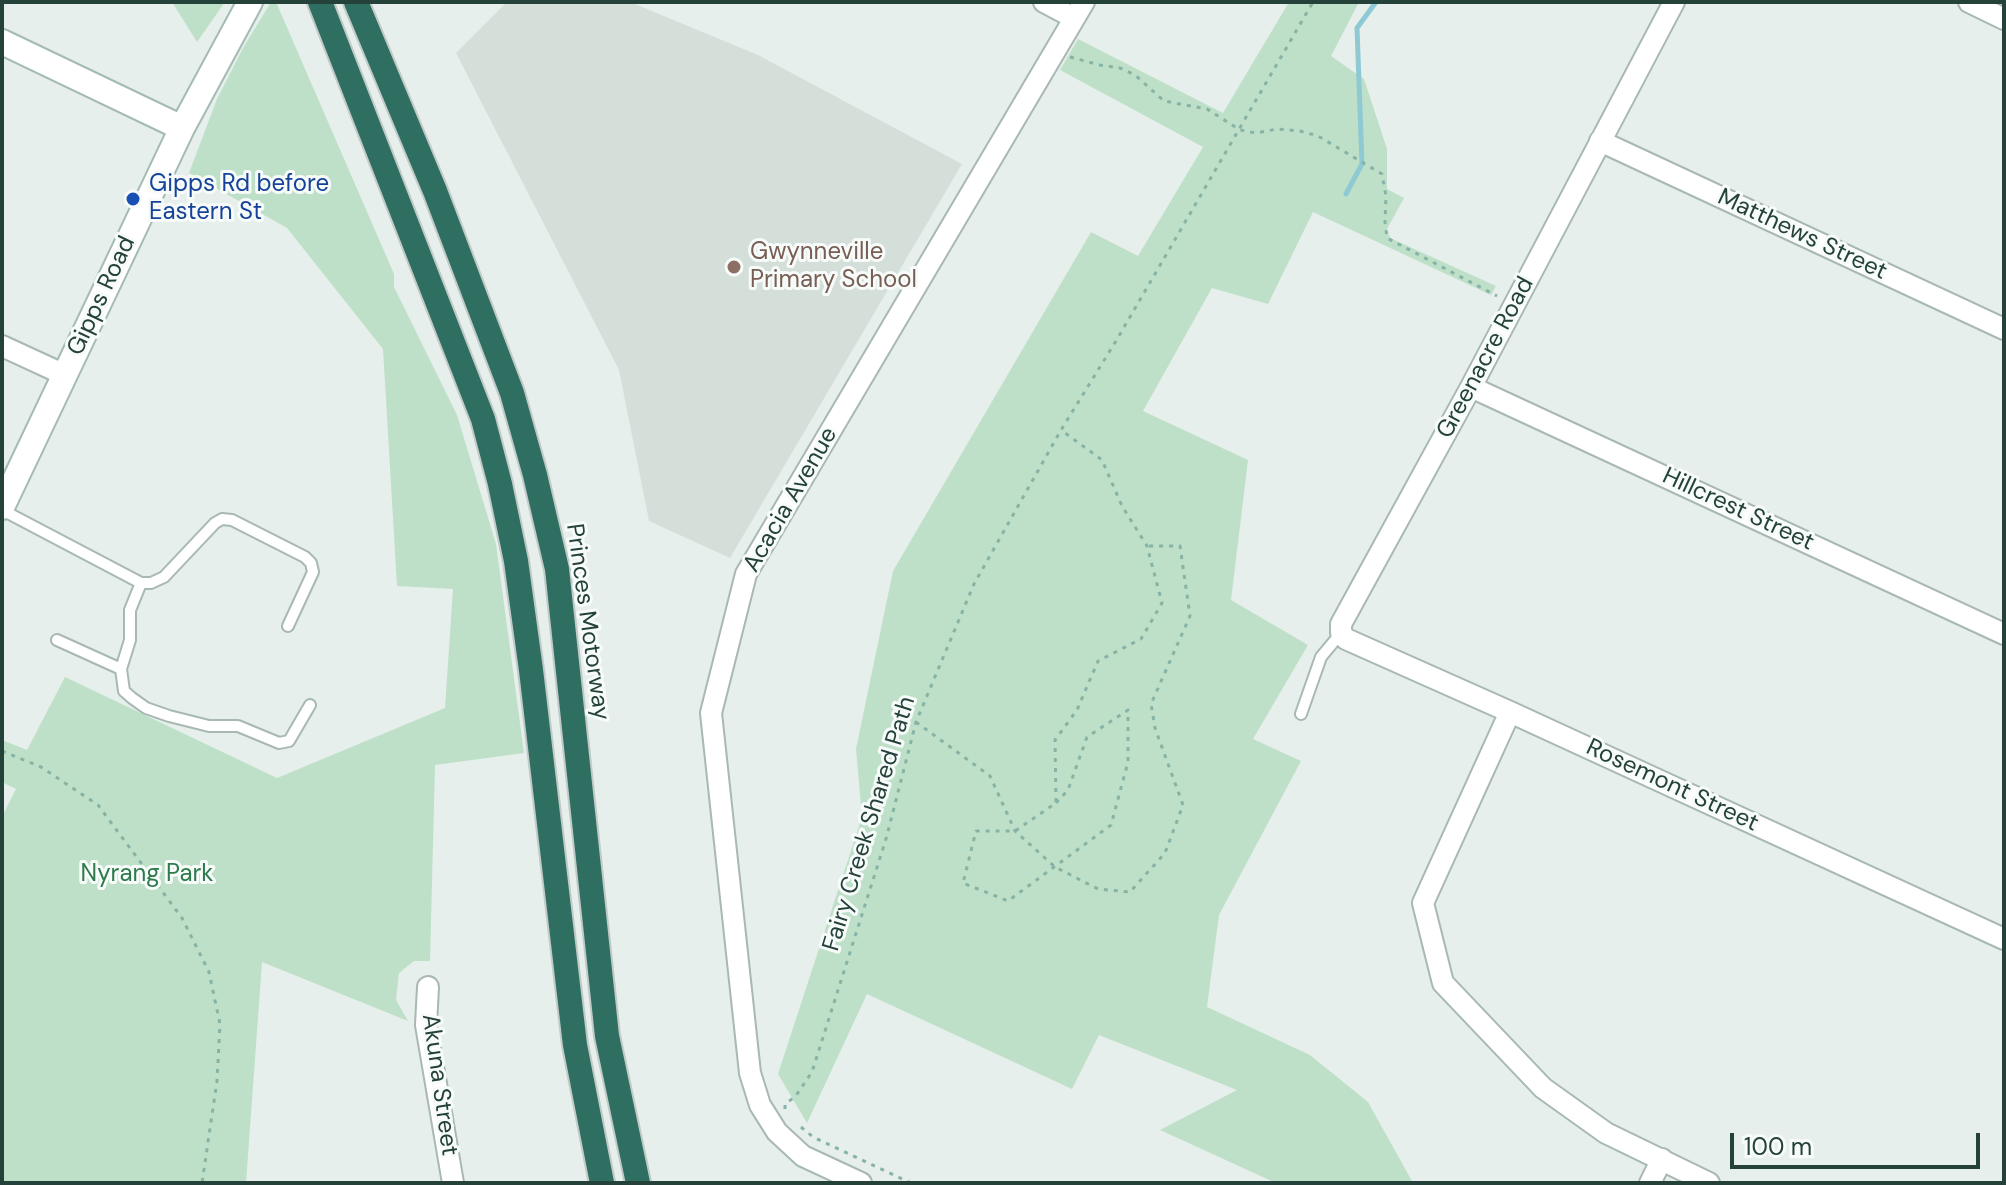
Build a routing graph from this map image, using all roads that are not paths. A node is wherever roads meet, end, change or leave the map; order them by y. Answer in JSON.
{"nodes":[{"id":1,"x":303,"y":2,"type":"edge"},
{"id":2,"x":320,"y":2,"type":"edge"},
{"id":3,"x":356,"y":2,"type":"edge"},
{"id":4,"x":1044,"y":2,"type":"edge"},
{"id":5,"x":1674,"y":2,"type":"edge"},
{"id":6,"x":1969,"y":2,"type":"edge"},
{"id":7,"x":249,"y":4,"type":"edge"},
{"id":8,"x":1079,"y":10,"type":"edge"},
{"id":9,"x":2004,"y":19,"type":"edge"},
{"id":10,"x":2,"y":42,"type":"edge"},
{"id":11,"x":182,"y":128,"type":"junction"},
{"id":12,"x":1600,"y":141,"type":"junction"},
{"id":13,"x":395,"y":189,"type":"junction"},
{"id":14,"x":2004,"y":329,"type":"edge"},
{"id":15,"x":2,"y":346,"type":"edge"},
{"id":16,"x":65,"y":375,"type":"junction"},
{"id":17,"x":1471,"y":387,"type":"junction"},
{"id":18,"x":2,"y":509,"type":"edge"},
{"id":19,"x":141,"y":583,"type":"junction"},
{"id":20,"x":288,"y":626,"type":"dead end"},
{"id":21,"x":1341,"y":633,"type":"junction"},
{"id":22,"x":2004,"y":634,"type":"edge"},
{"id":23,"x":57,"y":640,"type":"dead end"},
{"id":24,"x":121,"y":669,"type":"junction"},
{"id":25,"x":310,"y":705,"type":"dead end"},
{"id":26,"x":1510,"y":712,"type":"junction"},
{"id":27,"x":1301,"y":714,"type":"dead end"},
{"id":28,"x":2004,"y":939,"type":"edge"},
{"id":29,"x":428,"y":987,"type":"dead end"},
{"id":30,"x":1662,"y":1159,"type":"junction"},
{"id":31,"x":453,"y":1183,"type":"edge"},
{"id":32,"x":602,"y":1183,"type":"edge"},
{"id":33,"x":638,"y":1183,"type":"edge"},
{"id":34,"x":861,"y":1183,"type":"edge"},
{"id":35,"x":1650,"y":1183,"type":"edge"},
{"id":36,"x":1709,"y":1183,"type":"edge"}],
"edges":[{"from":1,"to":13,"type":"highway"},
{"from":2,"to":13,"type":"highway"},
{"from":3,"to":33,"type":"highway","name":"Princes Motorway"},
{"from":4,"to":8,"type":"street"},
{"from":5,"to":12,"type":"street","name":"Greenacre Road"},
{"from":6,"to":9,"type":"street"},
{"from":7,"to":11,"type":"main road","name":"Gipps Road"},
{"from":8,"to":34,"type":"street","name":"Acacia Avenue"},
{"from":10,"to":11,"type":"main road"},
{"from":11,"to":16,"type":"main road","name":"Gipps Road"},
{"from":12,"to":14,"type":"street","name":"Matthews Street"},
{"from":12,"to":17,"type":"street","name":"Greenacre Road"},
{"from":13,"to":32,"type":"highway"},
{"from":15,"to":16,"type":"street"},
{"from":16,"to":18,"type":"main road","name":"Gipps Road"},
{"from":17,"to":21,"type":"street","name":"Greenacre Road"},
{"from":17,"to":22,"type":"street","name":"Hillcrest Street"},
{"from":18,"to":19,"type":"lane"},
{"from":19,"to":20,"type":"lane"},
{"from":19,"to":24,"type":"lane"},
{"from":21,"to":26,"type":"street","name":"Rosemont Street"},
{"from":21,"to":27,"type":"lane","name":"Greenacre Road"},
{"from":23,"to":24,"type":"lane"},
{"from":24,"to":25,"type":"lane"},
{"from":26,"to":28,"type":"street","name":"Rosemont Street"},
{"from":26,"to":30,"type":"street"},
{"from":29,"to":31,"type":"street","name":"Akuna Street"},
{"from":30,"to":35,"type":"street"},
{"from":30,"to":36,"type":"street"}]}
